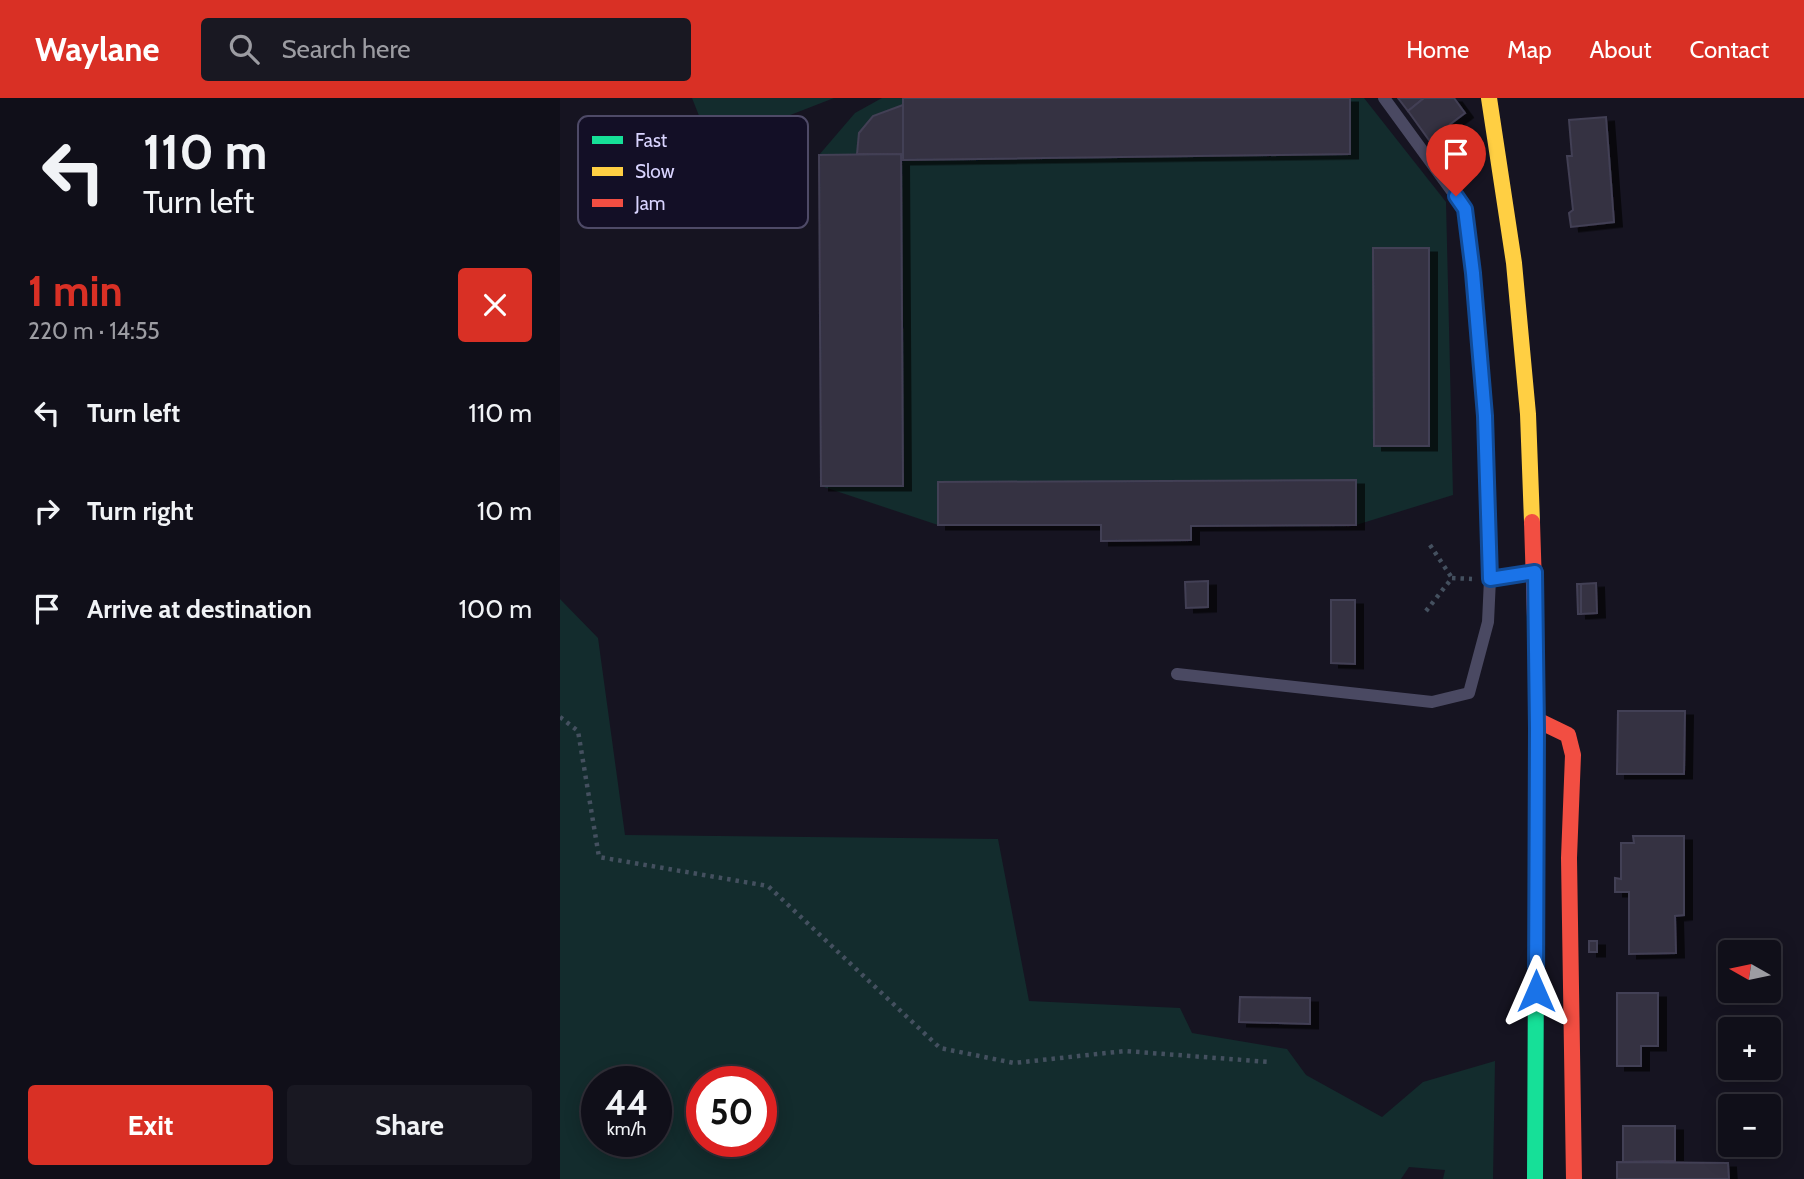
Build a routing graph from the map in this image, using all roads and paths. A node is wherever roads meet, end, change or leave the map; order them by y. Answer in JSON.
{"nodes":[{"id":1,"x":1384,"y":98,"type":"edge"},
{"id":2,"x":1489,"y":98,"type":"edge"},
{"id":3,"x":1430,"y":545,"type":"dead end"},
{"id":4,"x":1535,"y":572,"type":"junction"},
{"id":5,"x":1490,"y":579,"type":"junction"},
{"id":6,"x":1426,"y":611,"type":"dead end"},
{"id":7,"x":1177,"y":674,"type":"dead end"},
{"id":8,"x":560,"y":717,"type":"edge"},
{"id":9,"x":1536,"y":719,"type":"junction"},
{"id":10,"x":1269,"y":1062,"type":"dead end"},
{"id":11,"x":1535,"y":1179,"type":"edge"},
{"id":12,"x":1574,"y":1179,"type":"edge"}],
"edges":[{"from":1,"to":5,"type":"lane"},
{"from":2,"to":4,"type":"main road"},
{"from":3,"to":6,"type":"path"},
{"from":4,"to":5,"type":"lane"},
{"from":4,"to":9,"type":"main road"},
{"from":5,"to":7,"type":"lane"},
{"from":8,"to":10,"type":"path"},
{"from":9,"to":11,"type":"main road"},
{"from":9,"to":12,"type":"main road"}]}
